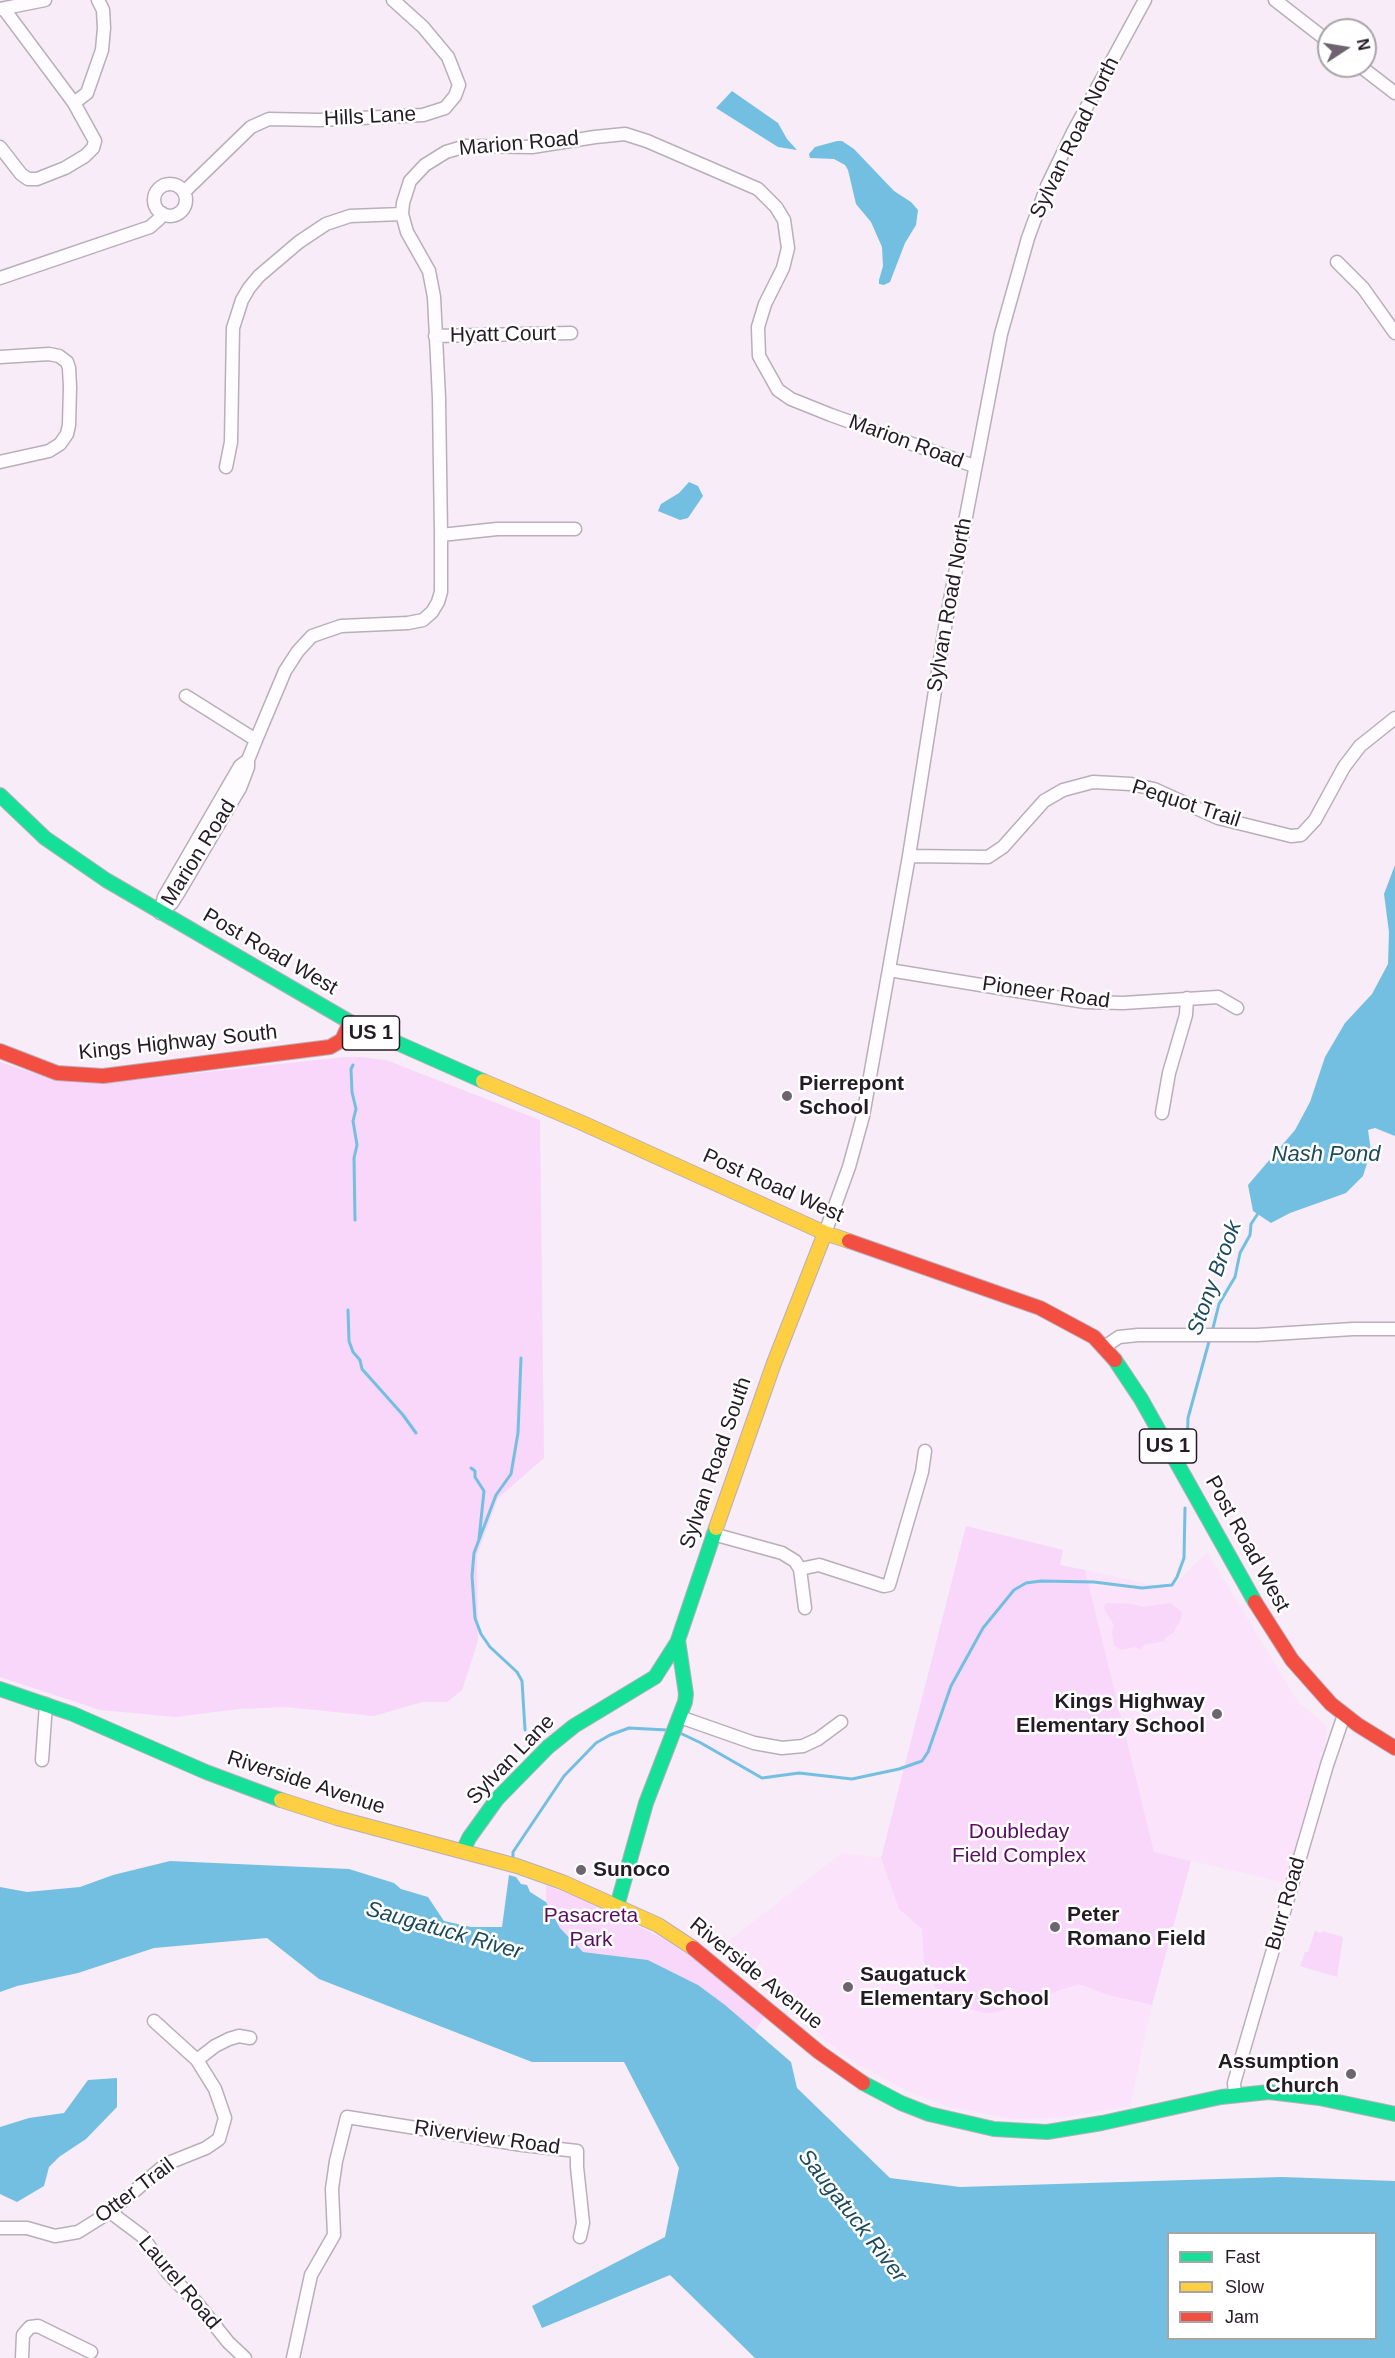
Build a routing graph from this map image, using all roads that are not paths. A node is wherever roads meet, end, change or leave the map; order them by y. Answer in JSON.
{"nodes":[{"id":1,"x":45,"y":0,"type":"edge"},
{"id":2,"x":98,"y":0,"type":"edge"},
{"id":3,"x":393,"y":0,"type":"edge"},
{"id":4,"x":1145,"y":0,"type":"edge"},
{"id":5,"x":1275,"y":0,"type":"edge"},
{"id":6,"x":2,"y":9,"type":"edge"},
{"id":7,"x":1317,"y":33,"type":"edge"},
{"id":8,"x":1376,"y":78,"type":"edge"},
{"id":9,"x":1395,"y":93,"type":"edge"},
{"id":10,"x":74,"y":103,"type":"junction"},
{"id":11,"x":0,"y":147,"type":"edge"},
{"id":12,"x":184,"y":192,"type":"junction"},
{"id":13,"x":162,"y":213,"type":"junction"},
{"id":14,"x":402,"y":214,"type":"junction"},
{"id":15,"x":1337,"y":262,"type":"dead end"},
{"id":16,"x":0,"y":278,"type":"edge"},
{"id":17,"x":572,"y":333,"type":"dead end"},
{"id":18,"x":1395,"y":333,"type":"edge"},
{"id":19,"x":435,"y":336,"type":"junction"},
{"id":20,"x":0,"y":357,"type":"edge"},
{"id":21,"x":0,"y":462,"type":"edge"},
{"id":22,"x":974,"y":466,"type":"junction"},
{"id":23,"x":226,"y":467,"type":"dead end"},
{"id":24,"x":575,"y":529,"type":"dead end"},
{"id":25,"x":441,"y":536,"type":"junction"},
{"id":26,"x":186,"y":696,"type":"dead end"},
{"id":27,"x":1395,"y":717,"type":"edge"},
{"id":28,"x":256,"y":740,"type":"junction"},
{"id":29,"x":0,"y":795,"type":"edge"},
{"id":30,"x":909,"y":856,"type":"junction"},
{"id":31,"x":160,"y":913,"type":"junction"},
{"id":32,"x":889,"y":970,"type":"junction"},
{"id":33,"x":1187,"y":998,"type":"junction"},
{"id":34,"x":1237,"y":1008,"type":"dead end"},
{"id":35,"x":350,"y":1022,"type":"junction"},
{"id":36,"x":0,"y":1051,"type":"edge"},
{"id":37,"x":1162,"y":1113,"type":"dead end"},
{"id":38,"x":825,"y":1233,"type":"junction"},
{"id":39,"x":1395,"y":1329,"type":"edge"},
{"id":40,"x":1104,"y":1347,"type":"junction"},
{"id":41,"x":925,"y":1451,"type":"dead end"},
{"id":42,"x":713,"y":1534,"type":"junction"},
{"id":43,"x":800,"y":1569,"type":"junction"},
{"id":44,"x":805,"y":1608,"type":"dead end"},
{"id":45,"x":678,"y":1640,"type":"junction"},
{"id":46,"x":655,"y":1677,"type":"junction"},
{"id":47,"x":0,"y":1689,"type":"edge"},
{"id":48,"x":46,"y":1704,"type":"junction"},
{"id":49,"x":1344,"y":1715,"type":"junction"},
{"id":50,"x":678,"y":1722,"type":"junction"},
{"id":51,"x":841,"y":1722,"type":"dead end"},
{"id":52,"x":1395,"y":1748,"type":"edge"},
{"id":53,"x":42,"y":1760,"type":"dead end"},
{"id":54,"x":463,"y":1851,"type":"junction"},
{"id":55,"x":617,"y":1906,"type":"junction"},
{"id":56,"x":154,"y":2021,"type":"dead end"},
{"id":57,"x":250,"y":2038,"type":"dead end"},
{"id":58,"x":197,"y":2060,"type":"junction"},
{"id":59,"x":1235,"y":2095,"type":"junction"},
{"id":60,"x":1395,"y":2114,"type":"edge"},
{"id":61,"x":110,"y":2212,"type":"junction"},
{"id":62,"x":0,"y":2228,"type":"edge"},
{"id":63,"x":580,"y":2237,"type":"dead end"},
{"id":64,"x":91,"y":2352,"type":"dead end"},
{"id":65,"x":22,"y":2358,"type":"edge"},
{"id":66,"x":245,"y":2358,"type":"edge"},
{"id":67,"x":293,"y":2358,"type":"edge"}],
"edges":[{"from":1,"to":6,"type":"street"},
{"from":2,"to":10,"type":"street"},
{"from":3,"to":12,"type":"street","name":"Hills Lane"},
{"from":4,"to":22,"type":"street","name":"Sylvan Road North"},
{"from":5,"to":7,"type":"street"},
{"from":6,"to":10,"type":"street"},
{"from":8,"to":9,"type":"street"},
{"from":10,"to":11,"type":"street"},
{"from":12,"to":13,"type":"street","name":"Hills Lane"},
{"from":12,"to":13,"type":"street"},
{"from":13,"to":16,"type":"street","name":"Hills Lane"},
{"from":14,"to":19,"type":"street","name":"Marion Road"},
{"from":14,"to":22,"type":"street","name":"Marion Road"},
{"from":14,"to":23,"type":"street"},
{"from":15,"to":18,"type":"street"},
{"from":17,"to":19,"type":"street","name":"Hyatt Court"},
{"from":19,"to":25,"type":"street","name":"Marion Road"},
{"from":20,"to":21,"type":"street"},
{"from":22,"to":30,"type":"street","name":"Sylvan Road North"},
{"from":24,"to":25,"type":"street"},
{"from":25,"to":28,"type":"street","name":"Marion Road"},
{"from":26,"to":28,"type":"street"},
{"from":27,"to":30,"type":"street","name":"Pequot Trail"},
{"from":28,"to":31,"type":"street","name":"Marion Road"},
{"from":29,"to":31,"type":"main road","name":"Post Road West","number":"US 1"},
{"from":30,"to":32,"type":"street","name":"Sylvan Road North"},
{"from":31,"to":35,"type":"main road","name":"Post Road West","number":"US 1"},
{"from":32,"to":33,"type":"street","name":"Pioneer Road"},
{"from":32,"to":38,"type":"street","name":"Sylvan Road North"},
{"from":33,"to":34,"type":"street","name":"Pioneer Road"},
{"from":33,"to":37,"type":"street"},
{"from":35,"to":36,"type":"main road","name":"Kings Highway South"},
{"from":35,"to":38,"type":"main road","name":"Post Road West","number":"US 1"},
{"from":38,"to":40,"type":"main road","name":"Post Road West","number":"US 1"},
{"from":38,"to":42,"type":"main road","name":"Sylvan Road South"},
{"from":39,"to":40,"type":"street"},
{"from":40,"to":49,"type":"main road","name":"Post Road West","number":"US 1"},
{"from":41,"to":43,"type":"street"},
{"from":42,"to":43,"type":"street"},
{"from":42,"to":45,"type":"main road","name":"Sylvan Road South"},
{"from":43,"to":44,"type":"street"},
{"from":45,"to":46,"type":"main road","name":"Sylvan Lane"},
{"from":45,"to":50,"type":"main road","name":"Sylvan Road South"},
{"from":46,"to":50,"type":"main road","name":"Sylvan Road South"},
{"from":46,"to":54,"type":"main road","name":"Sylvan Lane"},
{"from":47,"to":48,"type":"main road","name":"Riverside Avenue"},
{"from":48,"to":53,"type":"street"},
{"from":48,"to":54,"type":"main road","name":"Riverside Avenue"},
{"from":49,"to":52,"type":"main road","name":"Post Road West","number":"US 1"},
{"from":49,"to":59,"type":"street","name":"Burr Road"},
{"from":50,"to":51,"type":"street"},
{"from":50,"to":55,"type":"main road","name":"Sylvan Road South"},
{"from":54,"to":55,"type":"main road","name":"Riverside Avenue"},
{"from":55,"to":59,"type":"main road","name":"Riverside Avenue"},
{"from":56,"to":58,"type":"street","name":"Otter Trail"},
{"from":57,"to":58,"type":"street"},
{"from":58,"to":61,"type":"street","name":"Otter Trail"},
{"from":59,"to":60,"type":"main road","name":"Riverside Avenue"},
{"from":61,"to":62,"type":"street","name":"Otter Trail"},
{"from":61,"to":66,"type":"street","name":"Laurel Road"},
{"from":63,"to":67,"type":"street","name":"Riverview Road"},
{"from":64,"to":65,"type":"street"}]}
